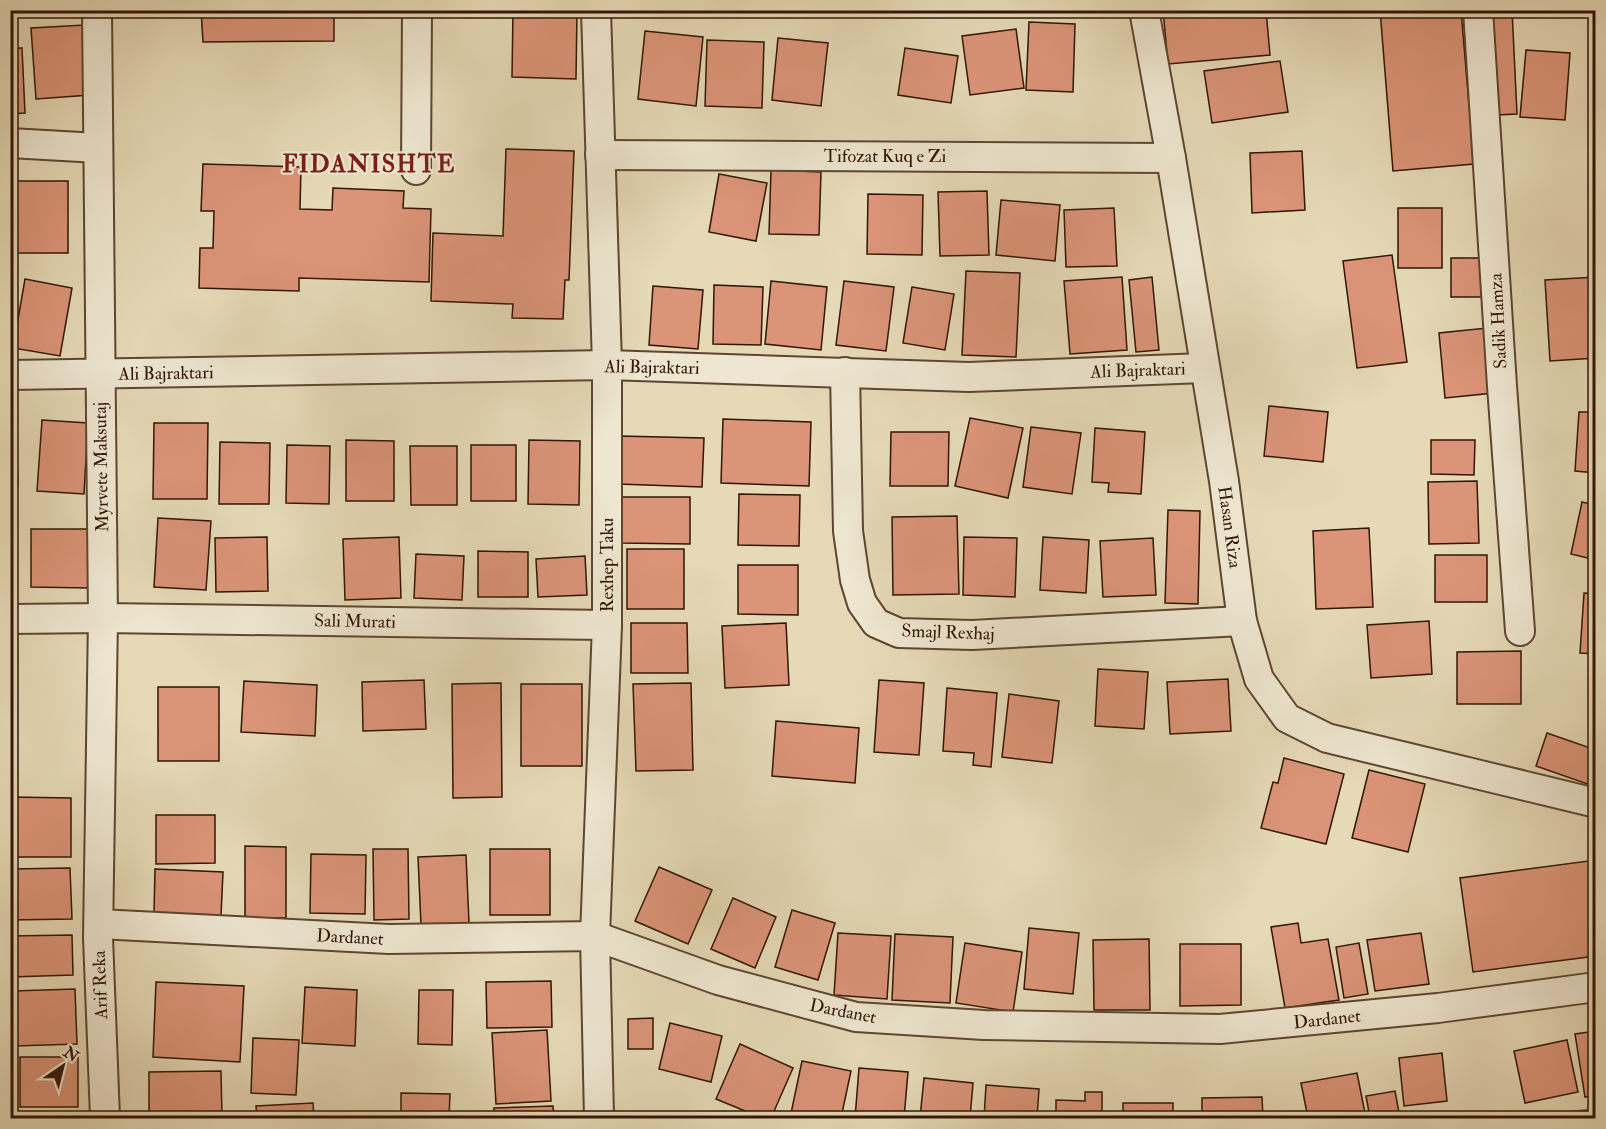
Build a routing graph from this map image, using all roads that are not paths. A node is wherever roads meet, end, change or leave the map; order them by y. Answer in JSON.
{"nodes":[{"id":1,"x":97,"y":10,"type":"edge"},
{"id":2,"x":417,"y":10,"type":"edge"},
{"id":3,"x":596,"y":10,"type":"edge"},
{"id":4,"x":1144,"y":10,"type":"edge"},
{"id":5,"x":1478,"y":10,"type":"edge"},
{"id":6,"x":10,"y":143,"type":"edge"},
{"id":7,"x":98,"y":148,"type":"junction"},
{"id":8,"x":600,"y":155,"type":"junction"},
{"id":9,"x":1170,"y":158,"type":"junction"},
{"id":10,"x":416,"y":170,"type":"dead end"},
{"id":11,"x":607,"y":365,"type":"junction"},
{"id":12,"x":1204,"y":368,"type":"junction"},
{"id":13,"x":845,"y":372,"type":"junction"},
{"id":14,"x":100,"y":374,"type":"junction"},
{"id":15,"x":10,"y":375,"type":"edge"},
{"id":16,"x":103,"y":618,"type":"junction"},
{"id":17,"x":10,"y":619,"type":"edge"},
{"id":18,"x":1242,"y":621,"type":"junction"},
{"id":19,"x":607,"y":625,"type":"junction"},
{"id":20,"x":1520,"y":631,"type":"dead end"},
{"id":21,"x":1596,"y":803,"type":"edge"},
{"id":22,"x":99,"y":924,"type":"junction"},
{"id":23,"x":595,"y":936,"type":"junction"},
{"id":24,"x":1596,"y":987,"type":"edge"},
{"id":25,"x":105,"y":1119,"type":"edge"},
{"id":26,"x":599,"y":1119,"type":"edge"}],
"edges":[{"from":1,"to":7,"type":"street","name":"Myrvete Maksutaj"},
{"from":2,"to":10,"type":"street"},
{"from":3,"to":8,"type":"street","name":"Rexhep Taku"},
{"from":4,"to":9,"type":"street","name":"Hasan Riza"},
{"from":5,"to":20,"type":"street","name":"Sadik Hamza"},
{"from":6,"to":7,"type":"street"},
{"from":7,"to":14,"type":"street","name":"Myrvete Maksutaj"},
{"from":8,"to":9,"type":"street","name":"Tifozat Kuq e Zi"},
{"from":8,"to":11,"type":"street","name":"Rexhep Taku"},
{"from":9,"to":12,"type":"street","name":"Hasan Riza"},
{"from":11,"to":13,"type":"street","name":"Ali Bajraktari"},
{"from":11,"to":14,"type":"street","name":"Ali Bajraktari"},
{"from":11,"to":19,"type":"street","name":"Rexhep Taku"},
{"from":12,"to":13,"type":"street","name":"Ali Bajraktari"},
{"from":12,"to":18,"type":"street","name":"Hasan Riza"},
{"from":13,"to":18,"type":"street","name":"Smajl Rexhaj"},
{"from":14,"to":15,"type":"street","name":"Ali Bajraktari"},
{"from":14,"to":16,"type":"street","name":"Myrvete Maksutaj"},
{"from":16,"to":17,"type":"street","name":"Sali Murati"},
{"from":16,"to":19,"type":"street","name":"Sali Murati"},
{"from":16,"to":22,"type":"street","name":"Myrvete Maksutaj"},
{"from":18,"to":21,"type":"street","name":"Hasan Riza"},
{"from":19,"to":23,"type":"street","name":"Rexhep Taku"},
{"from":22,"to":23,"type":"street","name":"Dardanet"},
{"from":22,"to":25,"type":"street","name":"Arif Reka"},
{"from":23,"to":24,"type":"street","name":"Dardanet"},
{"from":23,"to":26,"type":"street","name":"Rexhep Taku"}]}
